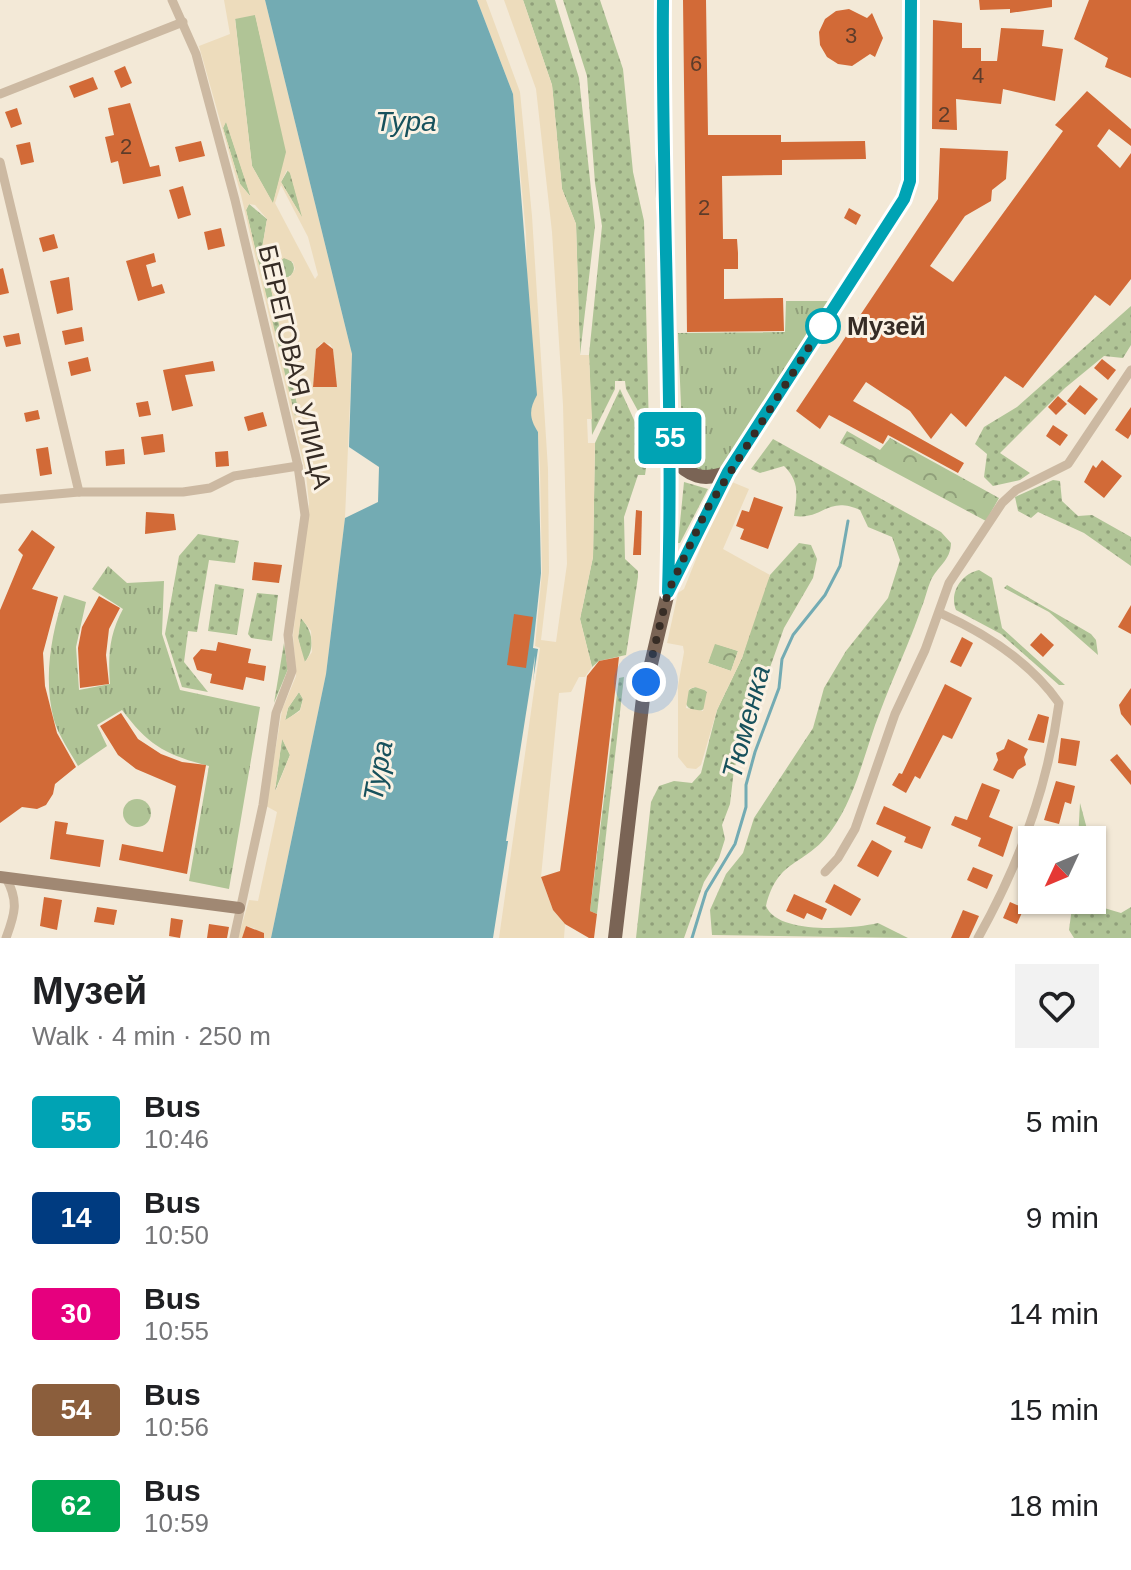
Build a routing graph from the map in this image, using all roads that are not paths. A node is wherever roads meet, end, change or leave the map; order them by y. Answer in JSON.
{"nodes":[{"id":1,"x":172,"y":0,"type":"edge"},
{"id":2,"x":663,"y":0,"type":"edge"},
{"id":3,"x":911,"y":0,"type":"edge"},
{"id":4,"x":183,"y":22,"type":"junction"},
{"id":5,"x":0,"y":94,"type":"edge"},
{"id":6,"x":0,"y":162,"type":"edge"},
{"id":7,"x":1131,"y":370,"type":"edge"},
{"id":8,"x":671,"y":456,"type":"junction"},
{"id":9,"x":298,"y":466,"type":"junction"},
{"id":10,"x":728,"y":472,"type":"junction"},
{"id":11,"x":79,"y":492,"type":"junction"},
{"id":12,"x":0,"y":499,"type":"edge"},
{"id":13,"x":668,"y":592,"type":"junction"},
{"id":14,"x":940,"y":613,"type":"junction"},
{"id":15,"x":825,"y":872,"type":"dead end"},
{"id":16,"x":3,"y":877,"type":"edge"},
{"id":17,"x":239,"y":908,"type":"junction"},
{"id":18,"x":6,"y":938,"type":"edge"},
{"id":19,"x":234,"y":938,"type":"edge"},
{"id":20,"x":615,"y":938,"type":"edge"},
{"id":21,"x":978,"y":938,"type":"edge"}],
"edges":[{"from":1,"to":4,"type":"street","name":"БЕРЕГОВАЯ УЛИЦА"},
{"from":2,"to":8,"type":"main road"},
{"from":3,"to":10,"type":"main road"},
{"from":4,"to":5,"type":"street"},
{"from":4,"to":9,"type":"street","name":"БЕРЕГОВАЯ УЛИЦА"},
{"from":6,"to":11,"type":"street"},
{"from":7,"to":14,"type":"street"},
{"from":8,"to":10,"type":"main road"},
{"from":8,"to":13,"type":"main road"},
{"from":9,"to":11,"type":"street"},
{"from":9,"to":17,"type":"street","name":"БЕРЕГОВАЯ УЛИЦА"},
{"from":10,"to":13,"type":"main road"},
{"from":11,"to":12,"type":"street"},
{"from":13,"to":20,"type":"main road"},
{"from":14,"to":15,"type":"street"},
{"from":14,"to":21,"type":"street"},
{"from":16,"to":17,"type":"street"},
{"from":16,"to":18,"type":"street"},
{"from":17,"to":19,"type":"street","name":"БЕРЕГОВАЯ УЛИЦА"}]}
